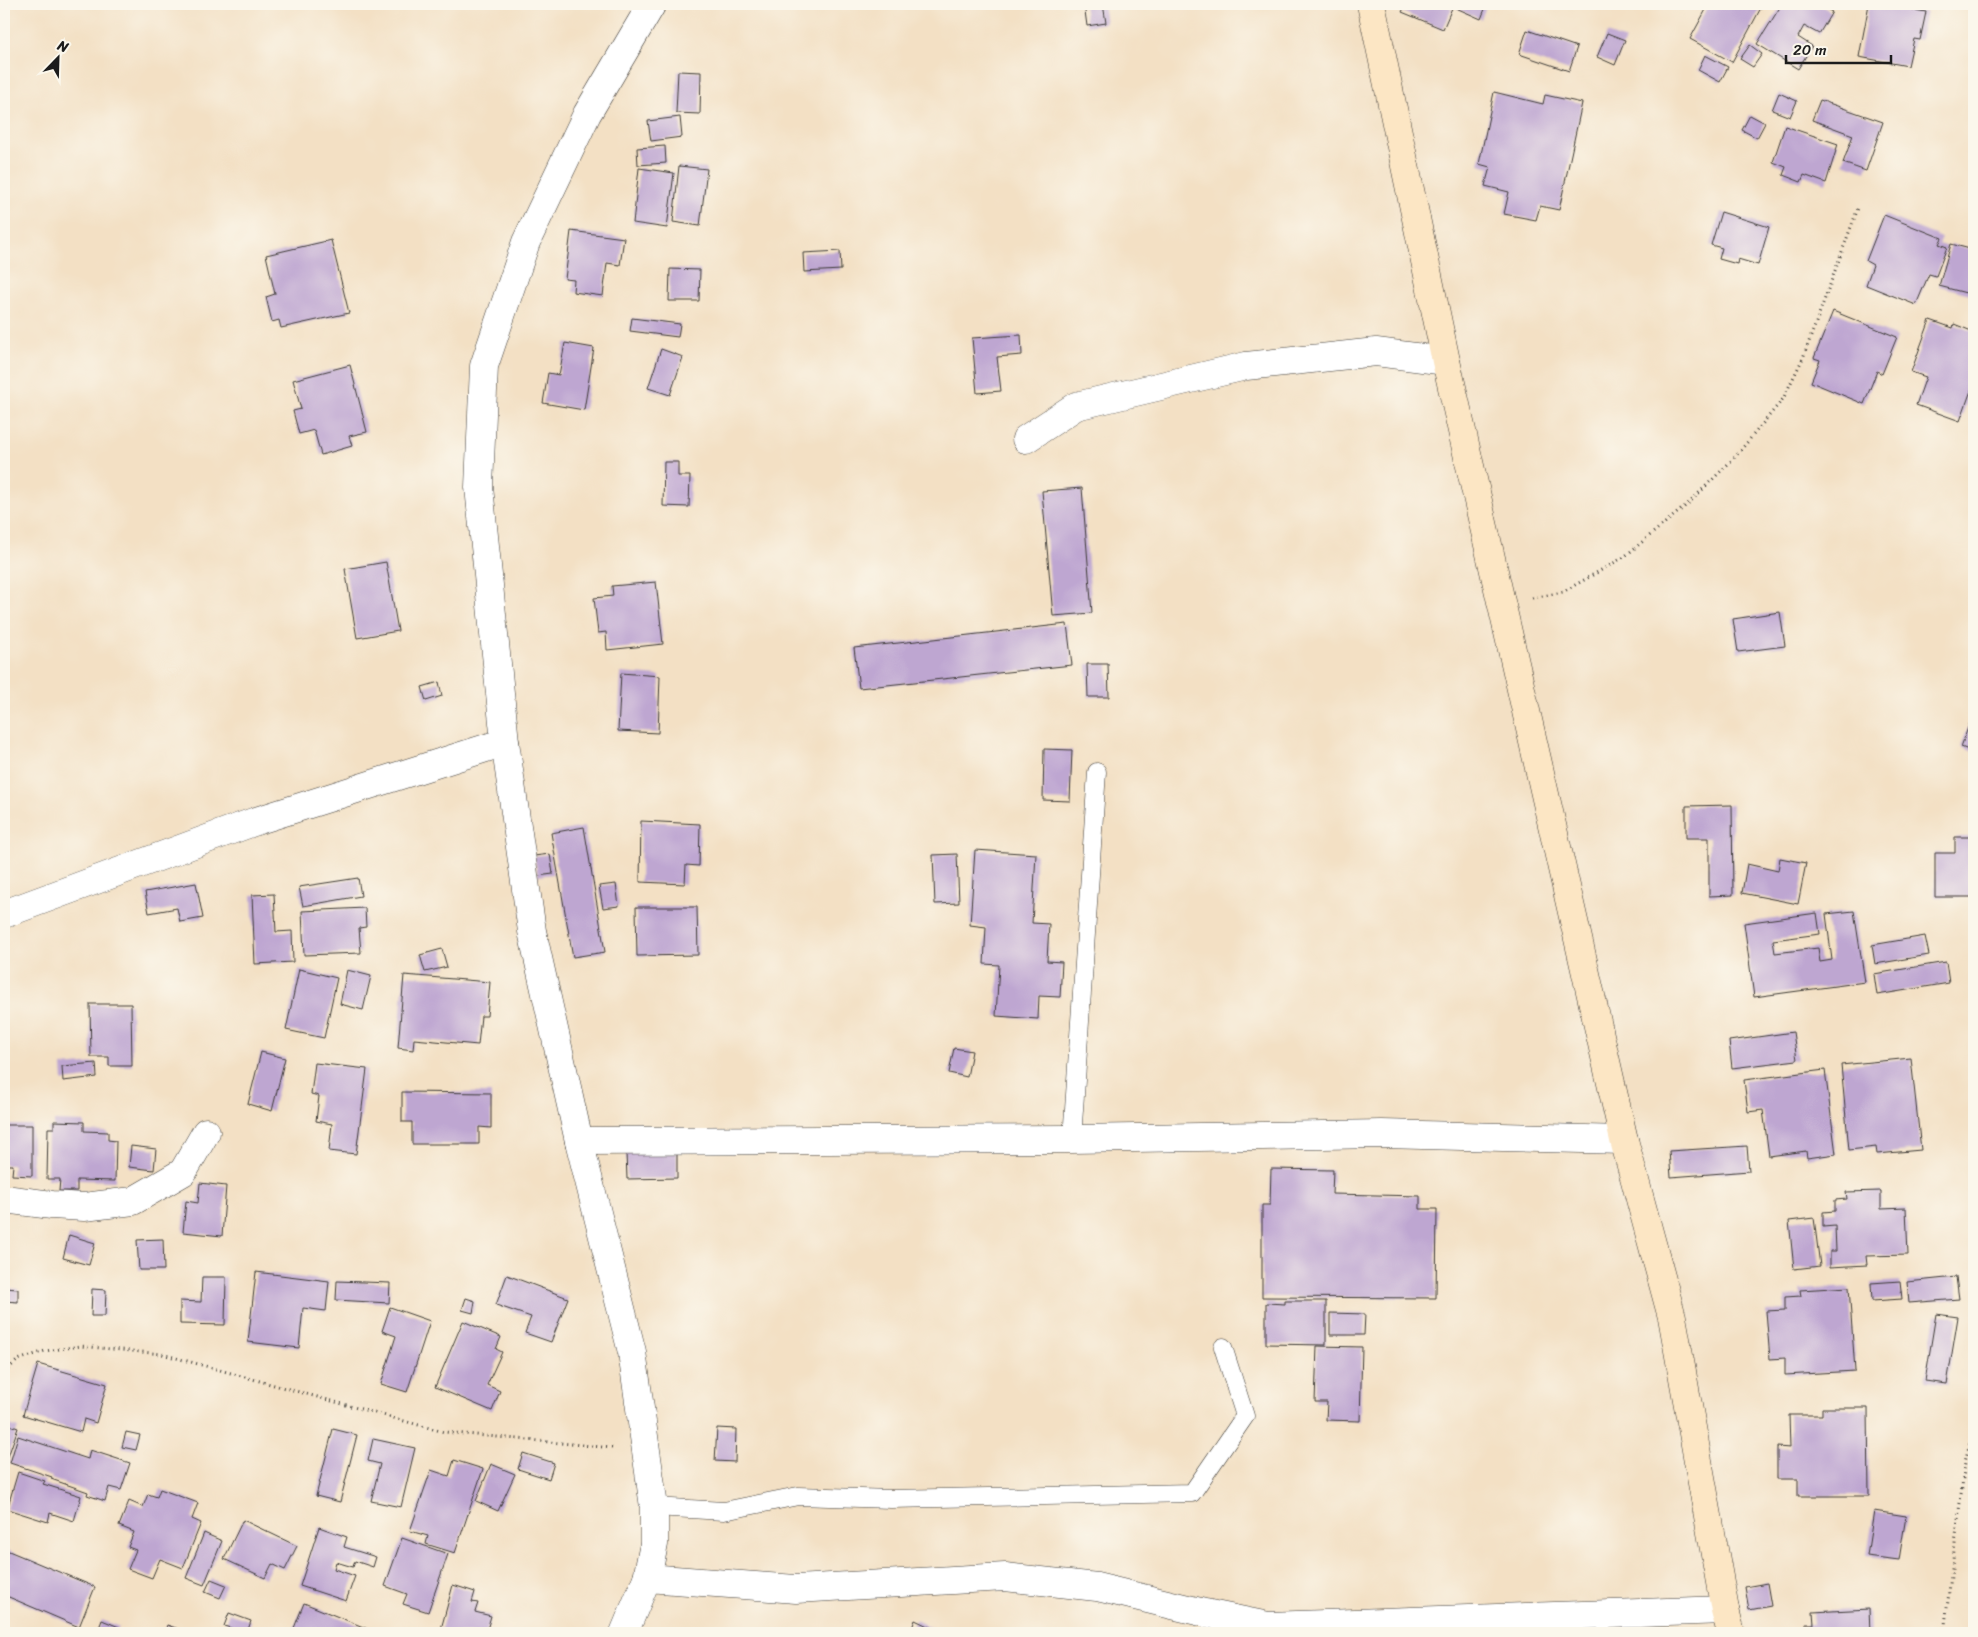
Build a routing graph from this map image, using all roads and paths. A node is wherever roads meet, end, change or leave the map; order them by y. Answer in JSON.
{"nodes":[{"id":1,"x":652,"y":4,"type":"edge"},
{"id":2,"x":1371,"y":4,"type":"edge"},
{"id":3,"x":1858,"y":208,"type":"dead end"},
{"id":4,"x":1446,"y":361,"type":"junction"},
{"id":5,"x":1026,"y":439,"type":"dead end"},
{"id":6,"x":1502,"y":604,"type":"junction"},
{"id":7,"x":505,"y":742,"type":"junction"},
{"id":8,"x":1097,"y":772,"type":"dead end"},
{"id":9,"x":4,"y":914,"type":"edge"},
{"id":10,"x":206,"y":1132,"type":"dead end"},
{"id":11,"x":1072,"y":1139,"type":"junction"},
{"id":12,"x":1624,"y":1140,"type":"junction"},
{"id":13,"x":578,"y":1141,"type":"junction"},
{"id":14,"x":4,"y":1199,"type":"edge"},
{"id":15,"x":1223,"y":1347,"type":"dead end"},
{"id":16,"x":4,"y":1372,"type":"edge"},
{"id":17,"x":1974,"y":1426,"type":"edge"},
{"id":18,"x":646,"y":1451,"type":"junction"},
{"id":19,"x":654,"y":1507,"type":"junction"},
{"id":20,"x":648,"y":1578,"type":"junction"},
{"id":21,"x":1728,"y":1621,"type":"edge"},
{"id":22,"x":624,"y":1633,"type":"edge"},
{"id":23,"x":1944,"y":1633,"type":"edge"}],
"edges":[{"from":1,"to":7,"type":"street"},
{"from":2,"to":4,"type":"street"},
{"from":3,"to":6,"type":"path"},
{"from":4,"to":5,"type":"street"},
{"from":4,"to":6,"type":"street"},
{"from":6,"to":12,"type":"street"},
{"from":7,"to":9,"type":"street"},
{"from":7,"to":13,"type":"street"},
{"from":8,"to":11,"type":"lane"},
{"from":10,"to":14,"type":"street"},
{"from":11,"to":12,"type":"street"},
{"from":11,"to":13,"type":"street"},
{"from":12,"to":21,"type":"street"},
{"from":13,"to":18,"type":"street"},
{"from":15,"to":19,"type":"lane"},
{"from":16,"to":18,"type":"path"},
{"from":17,"to":23,"type":"path"},
{"from":18,"to":19,"type":"street"},
{"from":19,"to":20,"type":"street"},
{"from":20,"to":21,"type":"street"},
{"from":20,"to":22,"type":"street"}]}
